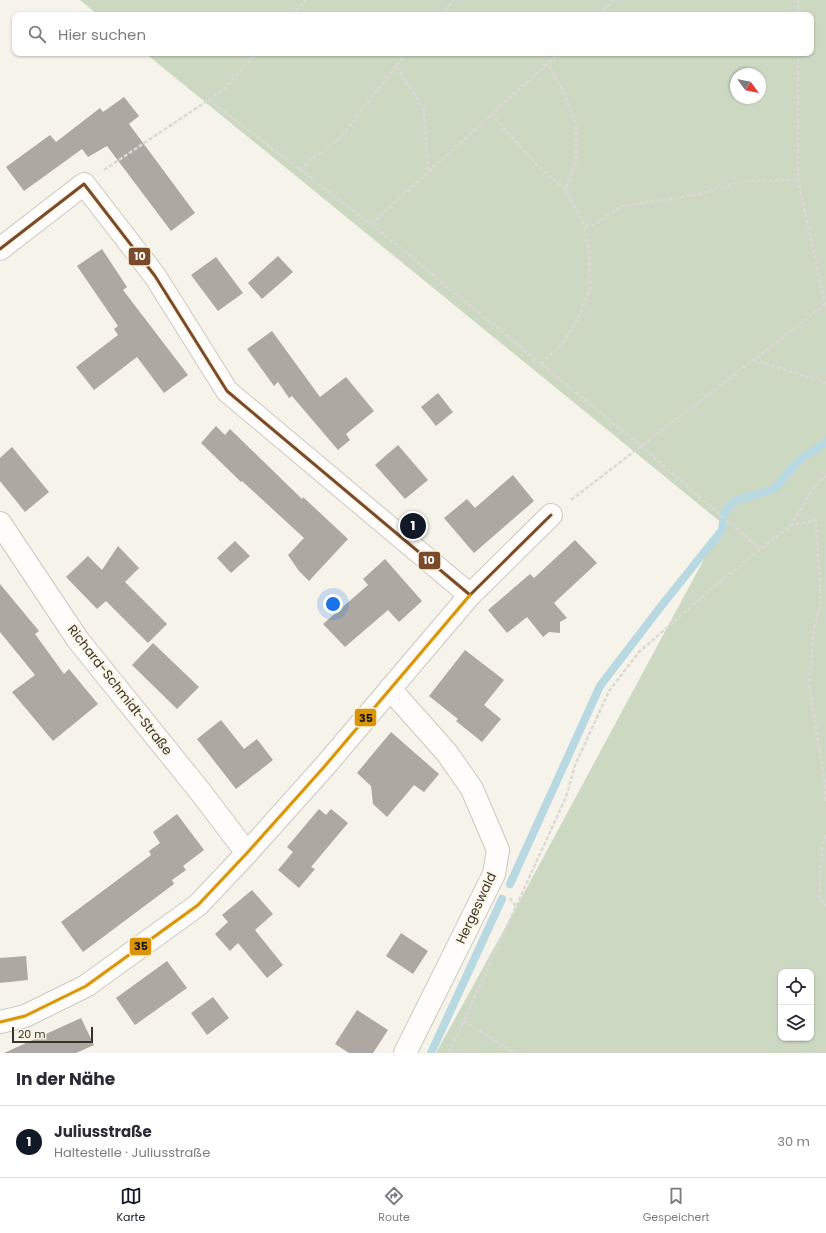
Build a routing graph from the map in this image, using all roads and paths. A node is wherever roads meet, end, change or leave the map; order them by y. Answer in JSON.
{"nodes":[{"id":1,"x":306,"y":0,"type":"edge"},
{"id":2,"x":454,"y":0,"type":"edge"},
{"id":3,"x":614,"y":0,"type":"edge"},
{"id":4,"x":798,"y":0,"type":"edge"},
{"id":5,"x":295,"y":12,"type":"edge"},
{"id":6,"x":444,"y":12,"type":"edge"},
{"id":7,"x":601,"y":12,"type":"edge"},
{"id":8,"x":798,"y":12,"type":"edge"},
{"id":9,"x":254,"y":56,"type":"edge"},
{"id":10,"x":404,"y":56,"type":"edge"},
{"id":11,"x":556,"y":56,"type":"edge"},
{"id":12,"x":798,"y":56,"type":"edge"},
{"id":13,"x":548,"y":64,"type":"junction"},
{"id":14,"x":396,"y":66,"type":"junction"},
{"id":15,"x":209,"y":100,"type":"junction"},
{"id":16,"x":491,"y":114,"type":"junction"},
{"id":17,"x":299,"y":169,"type":"junction"},
{"id":18,"x":428,"y":172,"type":"junction"},
{"id":19,"x":798,"y":180,"type":"junction"},
{"id":20,"x":84,"y":184,"type":"junction"},
{"id":21,"x":565,"y":189,"type":"junction"},
{"id":22,"x":371,"y":224,"type":"junction"},
{"id":23,"x":585,"y":226,"type":"junction"},
{"id":24,"x":0,"y":249,"type":"edge"},
{"id":25,"x":825,"y":304,"type":"edge"},
{"id":26,"x":754,"y":360,"type":"junction"},
{"id":27,"x":541,"y":364,"type":"junction"},
{"id":28,"x":826,"y":383,"type":"edge"},
{"id":29,"x":642,"y":446,"type":"junction"},
{"id":30,"x":826,"y":476,"type":"edge"},
{"id":31,"x":551,"y":515,"type":"joint"},
{"id":32,"x":0,"y":523,"type":"edge"},
{"id":33,"x":790,"y":526,"type":"junction"},
{"id":34,"x":760,"y":549,"type":"junction"},
{"id":35,"x":470,"y":595,"type":"junction"},
{"id":36,"x":390,"y":689,"type":"junction"},
{"id":37,"x":826,"y":802,"type":"edge"},
{"id":38,"x":826,"y":835,"type":"edge"},
{"id":39,"x":247,"y":853,"type":"junction"},
{"id":40,"x":826,"y":906,"type":"edge"},
{"id":41,"x":464,"y":1021,"type":"junction"},
{"id":42,"x":0,"y":1022,"type":"edge"},
{"id":43,"x":405,"y":1053,"type":"edge"},
{"id":44,"x":449,"y":1053,"type":"edge"},
{"id":45,"x":515,"y":1053,"type":"edge"}],
"edges":[{"from":1,"to":5,"type":"path"},
{"from":2,"to":6,"type":"path"},
{"from":3,"to":7,"type":"path"},
{"from":4,"to":8,"type":"path"},
{"from":9,"to":15,"type":"path"},
{"from":10,"to":14,"type":"path"},
{"from":11,"to":13,"type":"path"},
{"from":12,"to":19,"type":"path"},
{"from":13,"to":16,"type":"path"},
{"from":13,"to":21,"type":"path"},
{"from":14,"to":17,"type":"path"},
{"from":14,"to":18,"type":"path"},
{"from":15,"to":17,"type":"path"},
{"from":15,"to":20,"type":"path"},
{"from":16,"to":18,"type":"path"},
{"from":16,"to":21,"type":"path"},
{"from":17,"to":22,"type":"path"},
{"from":18,"to":22,"type":"path"},
{"from":19,"to":23,"type":"path"},
{"from":19,"to":25,"type":"path"},
{"from":20,"to":24,"type":"street"},
{"from":20,"to":35,"type":"street"},
{"from":21,"to":23,"type":"path"},
{"from":22,"to":27,"type":"path"},
{"from":23,"to":27,"type":"path"},
{"from":25,"to":26,"type":"path"},
{"from":26,"to":28,"type":"path"},
{"from":26,"to":29,"type":"path"},
{"from":27,"to":29,"type":"path"},
{"from":29,"to":31,"type":"path"},
{"from":29,"to":34,"type":"path"},
{"from":30,"to":33,"type":"path"},
{"from":31,"to":35,"type":"street"},
{"from":32,"to":39,"type":"street","name":"Richard-Schmidt-Straße"},
{"from":33,"to":34,"type":"path"},
{"from":33,"to":37,"type":"path"},
{"from":34,"to":41,"type":"path"},
{"from":35,"to":36,"type":"street"},
{"from":36,"to":39,"type":"street"},
{"from":36,"to":43,"type":"street","name":"Hergeswald"},
{"from":38,"to":40,"type":"path"},
{"from":39,"to":42,"type":"street"},
{"from":41,"to":44,"type":"path"},
{"from":41,"to":45,"type":"path"}]}
